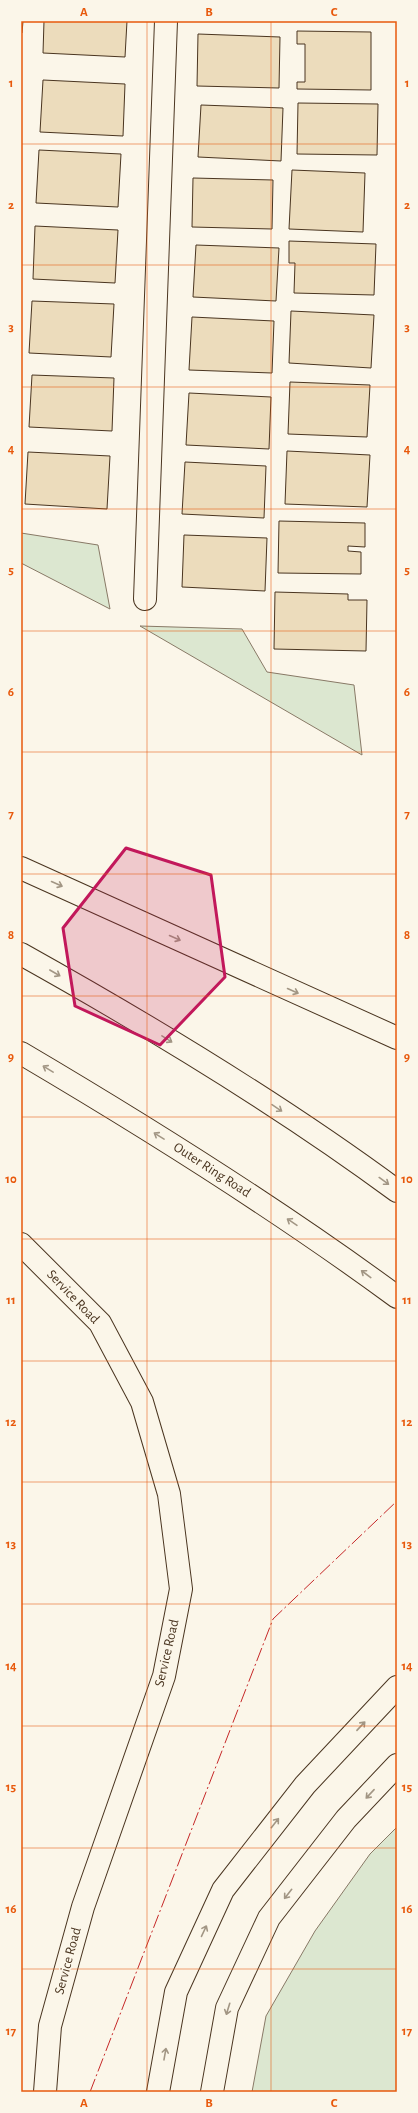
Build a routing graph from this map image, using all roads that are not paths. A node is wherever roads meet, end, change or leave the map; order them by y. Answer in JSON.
{"nodes":[{"id":1,"x":166,"y":21,"type":"edge"},
{"id":2,"x":145,"y":598,"type":"dead end"},
{"id":3,"x":21,"y":868,"type":"edge"},
{"id":4,"x":21,"y":954,"type":"edge"},
{"id":5,"x":397,"y":1038,"type":"edge"},
{"id":6,"x":21,"y":1053,"type":"edge"},
{"id":7,"x":397,"y":1191,"type":"edge"},
{"id":8,"x":21,"y":1244,"type":"edge"},
{"id":9,"x":397,"y":1298,"type":"edge"},
{"id":10,"x":397,"y":1687,"type":"edge"},
{"id":11,"x":397,"y":1765,"type":"edge"},
{"id":12,"x":46,"y":2092,"type":"edge"},
{"id":13,"x":158,"y":2092,"type":"edge"},
{"id":14,"x":212,"y":2092,"type":"edge"}],
"edges":[{"from":1,"to":2,"type":"main road"},
{"from":3,"to":5,"type":"main road","one_way":true},
{"from":4,"to":7,"type":"main road","one_way":true},
{"from":9,"to":6,"type":"main road","name":"Outer Ring Road","one_way":true},
{"from":8,"to":12,"type":"main road","name":"Service Road"},
{"from":13,"to":10,"type":"main road","one_way":true},
{"from":11,"to":14,"type":"main road","one_way":true}]}
